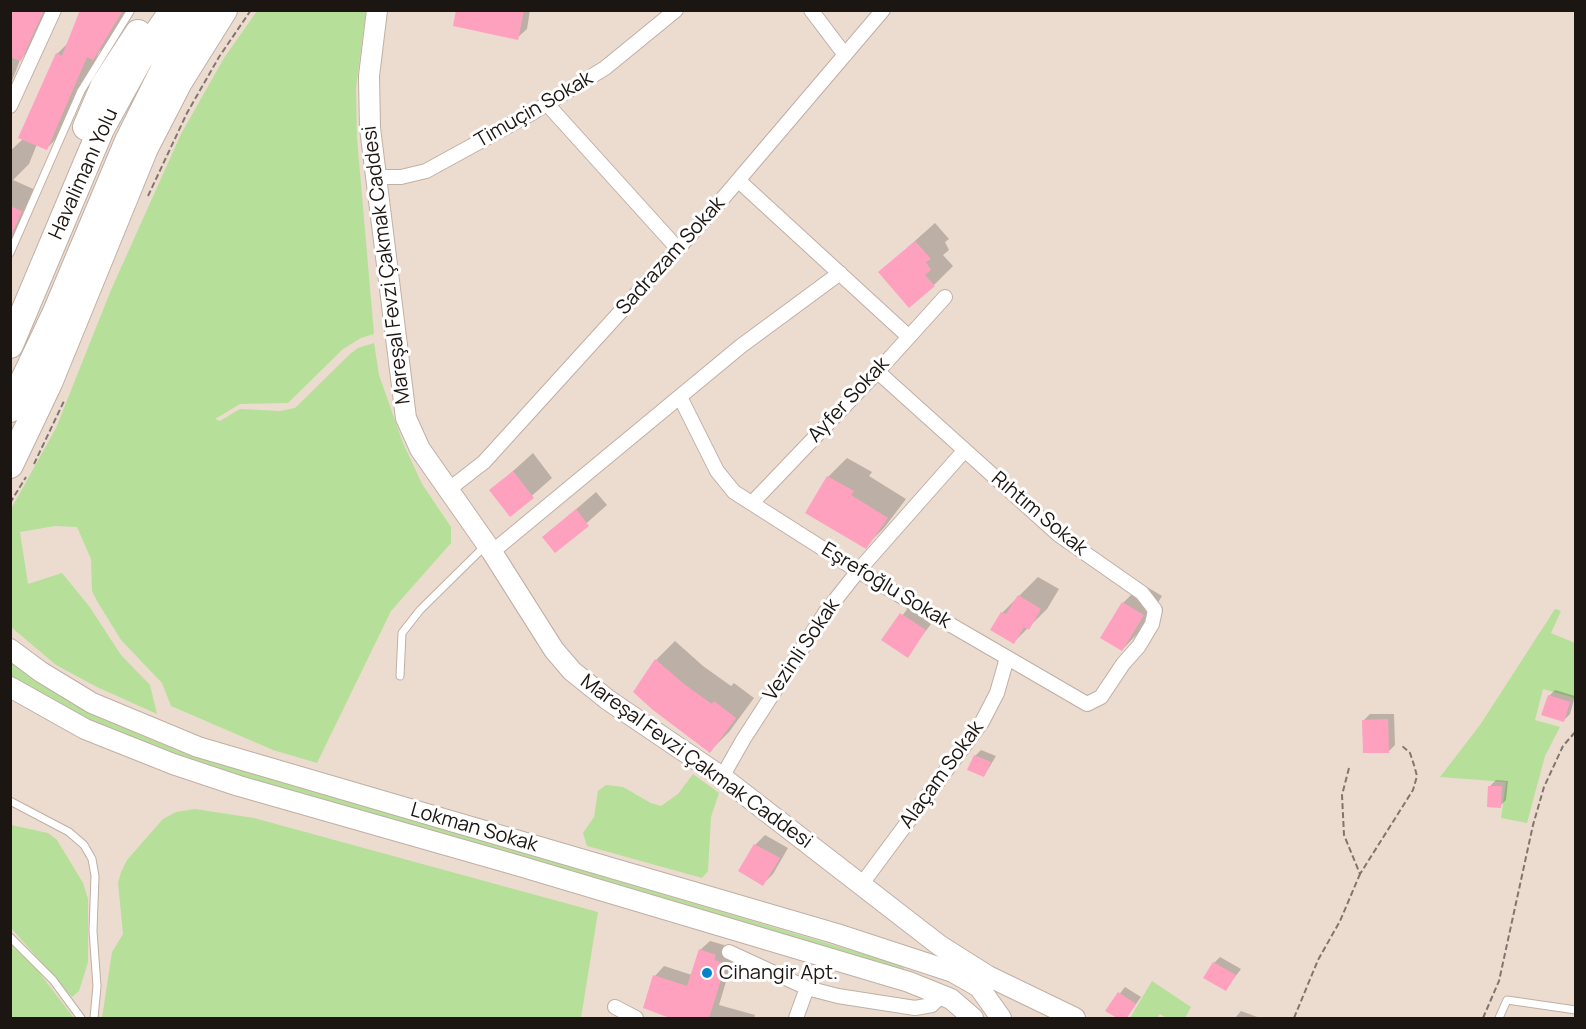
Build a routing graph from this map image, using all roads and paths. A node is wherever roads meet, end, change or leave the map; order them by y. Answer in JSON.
{"nodes":[{"id":1,"x":54,"y":10,"type":"edge"},
{"id":2,"x":130,"y":10,"type":"edge"},
{"id":3,"x":153,"y":10,"type":"edge"},
{"id":4,"x":173,"y":10,"type":"edge"},
{"id":5,"x":200,"y":10,"type":"edge"},
{"id":6,"x":224,"y":10,"type":"edge"},
{"id":7,"x":251,"y":10,"type":"edge"},
{"id":8,"x":376,"y":10,"type":"edge"},
{"id":9,"x":676,"y":10,"type":"edge"},
{"id":10,"x":811,"y":10,"type":"edge"},
{"id":11,"x":883,"y":10,"type":"edge"},
{"id":12,"x":845,"y":55,"type":"junction"},
{"id":13,"x":547,"y":104,"type":"junction"},
{"id":14,"x":10,"y":106,"type":"edge"},
{"id":15,"x":378,"y":177,"type":"junction"},
{"id":16,"x":739,"y":181,"type":"junction"},
{"id":17,"x":145,"y":203,"type":"dead end"},
{"id":18,"x":678,"y":249,"type":"junction"},
{"id":19,"x":10,"y":253,"type":"edge"},
{"id":20,"x":840,"y":273,"type":"junction"},
{"id":21,"x":945,"y":297,"type":"dead end"},
{"id":22,"x":10,"y":303,"type":"edge"},
{"id":23,"x":909,"y":337,"type":"junction"},
{"id":24,"x":10,"y":345,"type":"edge"},
{"id":25,"x":878,"y":372,"type":"junction"},
{"id":26,"x":65,"y":397,"type":"dead end"},
{"id":27,"x":680,"y":397,"type":"junction"},
{"id":28,"x":10,"y":410,"type":"edge"},
{"id":29,"x":964,"y":451,"type":"junction"},
{"id":30,"x":23,"y":469,"type":"edge"},
{"id":31,"x":448,"y":490,"type":"junction"},
{"id":32,"x":752,"y":503,"type":"junction"},
{"id":33,"x":10,"y":504,"type":"edge"},
{"id":34,"x":489,"y":549,"type":"junction"},
{"id":35,"x":858,"y":571,"type":"junction"},
{"id":36,"x":10,"y":649,"type":"edge"},
{"id":37,"x":1007,"y":657,"type":"junction"},
{"id":38,"x":1123,"y":664,"type":"joint"},
{"id":39,"x":400,"y":676,"type":"dead end"},
{"id":40,"x":10,"y":687,"type":"edge"},
{"id":41,"x":1575,"y":731,"type":"edge"},
{"id":42,"x":1401,"y":745,"type":"dead end"},
{"id":43,"x":1349,"y":768,"type":"dead end"},
{"id":44,"x":722,"y":777,"type":"junction"},
{"id":45,"x":10,"y":801,"type":"edge"},
{"id":46,"x":1360,"y":874,"type":"junction"},
{"id":47,"x":861,"y":885,"type":"junction"},
{"id":48,"x":10,"y":937,"type":"edge"},
{"id":49,"x":729,"y":952,"type":"dead end"},
{"id":50,"x":956,"y":965,"type":"junction"},
{"id":51,"x":807,"y":988,"type":"junction"},
{"id":52,"x":942,"y":994,"type":"junction"},
{"id":53,"x":615,"y":1007,"type":"dead end"},
{"id":54,"x":1575,"y":1010,"type":"edge"},
{"id":55,"x":81,"y":1018,"type":"edge"},
{"id":56,"x":94,"y":1018,"type":"edge"},
{"id":57,"x":636,"y":1018,"type":"edge"},
{"id":58,"x":796,"y":1018,"type":"edge"},
{"id":59,"x":973,"y":1018,"type":"edge"},
{"id":60,"x":1001,"y":1018,"type":"edge"},
{"id":61,"x":1075,"y":1018,"type":"edge"},
{"id":62,"x":1294,"y":1018,"type":"edge"},
{"id":63,"x":1483,"y":1018,"type":"edge"},
{"id":64,"x":1499,"y":1018,"type":"edge"}],
"edges":[{"from":1,"to":14,"type":"street"},
{"from":2,"to":19,"type":"lane"},
{"from":3,"to":22,"type":"highway"},
{"from":4,"to":24,"type":"highway","name":"Havalimanı Yolu"},
{"from":5,"to":28,"type":"highway"},
{"from":6,"to":30,"type":"highway"},
{"from":7,"to":17,"type":"path"},
{"from":8,"to":15,"type":"main road","name":"Mareşal Fevzi Çakmak Caddesi"},
{"from":9,"to":13,"type":"street","name":"Timuçin Sokak"},
{"from":10,"to":12,"type":"street"},
{"from":11,"to":12,"type":"street","name":"Sadrazam Sokak"},
{"from":12,"to":16,"type":"street","name":"Sadrazam Sokak"},
{"from":13,"to":15,"type":"street","name":"Timuçin Sokak"},
{"from":13,"to":18,"type":"street"},
{"from":15,"to":31,"type":"main road","name":"Mareşal Fevzi Çakmak Caddesi"},
{"from":16,"to":18,"type":"street","name":"Sadrazam Sokak"},
{"from":16,"to":20,"type":"street"},
{"from":18,"to":31,"type":"street","name":"Sadrazam Sokak"},
{"from":20,"to":23,"type":"street"},
{"from":20,"to":27,"type":"street"},
{"from":21,"to":23,"type":"street","name":"Ayfer Sokak"},
{"from":23,"to":25,"type":"street","name":"Ayfer Sokak"},
{"from":25,"to":29,"type":"street","name":"Rıhtım Sokak"},
{"from":25,"to":32,"type":"street","name":"Ayfer Sokak"},
{"from":26,"to":30,"type":"path"},
{"from":27,"to":32,"type":"street","name":"Eşrefoğlu Sokak"},
{"from":27,"to":34,"type":"street"},
{"from":29,"to":35,"type":"street","name":"Vezinli Sokak"},
{"from":29,"to":38,"type":"street","name":"Rıhtım Sokak"},
{"from":30,"to":33,"type":"path"},
{"from":31,"to":34,"type":"main road","name":"Mareşal Fevzi Çakmak Caddesi"},
{"from":32,"to":35,"type":"street","name":"Eşrefoğlu Sokak"},
{"from":34,"to":39,"type":"lane"},
{"from":34,"to":44,"type":"main road","name":"Mareşal Fevzi Çakmak Caddesi"},
{"from":35,"to":37,"type":"street","name":"Eşrefoğlu Sokak"},
{"from":35,"to":44,"type":"street","name":"Vezinli Sokak"},
{"from":36,"to":50,"type":"main road","name":"Lokman Sokak"},
{"from":37,"to":38,"type":"street","name":"Eşrefoğlu Sokak"},
{"from":37,"to":47,"type":"street","name":"Alaçam Sokak"},
{"from":40,"to":52,"type":"main road","name":"Lokman Sokak"},
{"from":41,"to":63,"type":"path"},
{"from":42,"to":46,"type":"path"},
{"from":43,"to":46,"type":"path"},
{"from":44,"to":47,"type":"main road","name":"Mareşal Fevzi Çakmak Caddesi"},
{"from":45,"to":56,"type":"lane"},
{"from":46,"to":62,"type":"path"},
{"from":47,"to":50,"type":"main road","name":"Mareşal Fevzi Çakmak Caddesi"},
{"from":48,"to":55,"type":"lane"},
{"from":49,"to":51,"type":"street"},
{"from":50,"to":52,"type":"main road"},
{"from":50,"to":60,"type":"main road","name":"Mareşal Fevzi Çakmak Caddesi"},
{"from":50,"to":61,"type":"main road"},
{"from":51,"to":52,"type":"street"},
{"from":51,"to":58,"type":"street"},
{"from":52,"to":59,"type":"main road"},
{"from":53,"to":57,"type":"street"},
{"from":54,"to":64,"type":"lane"}]}
